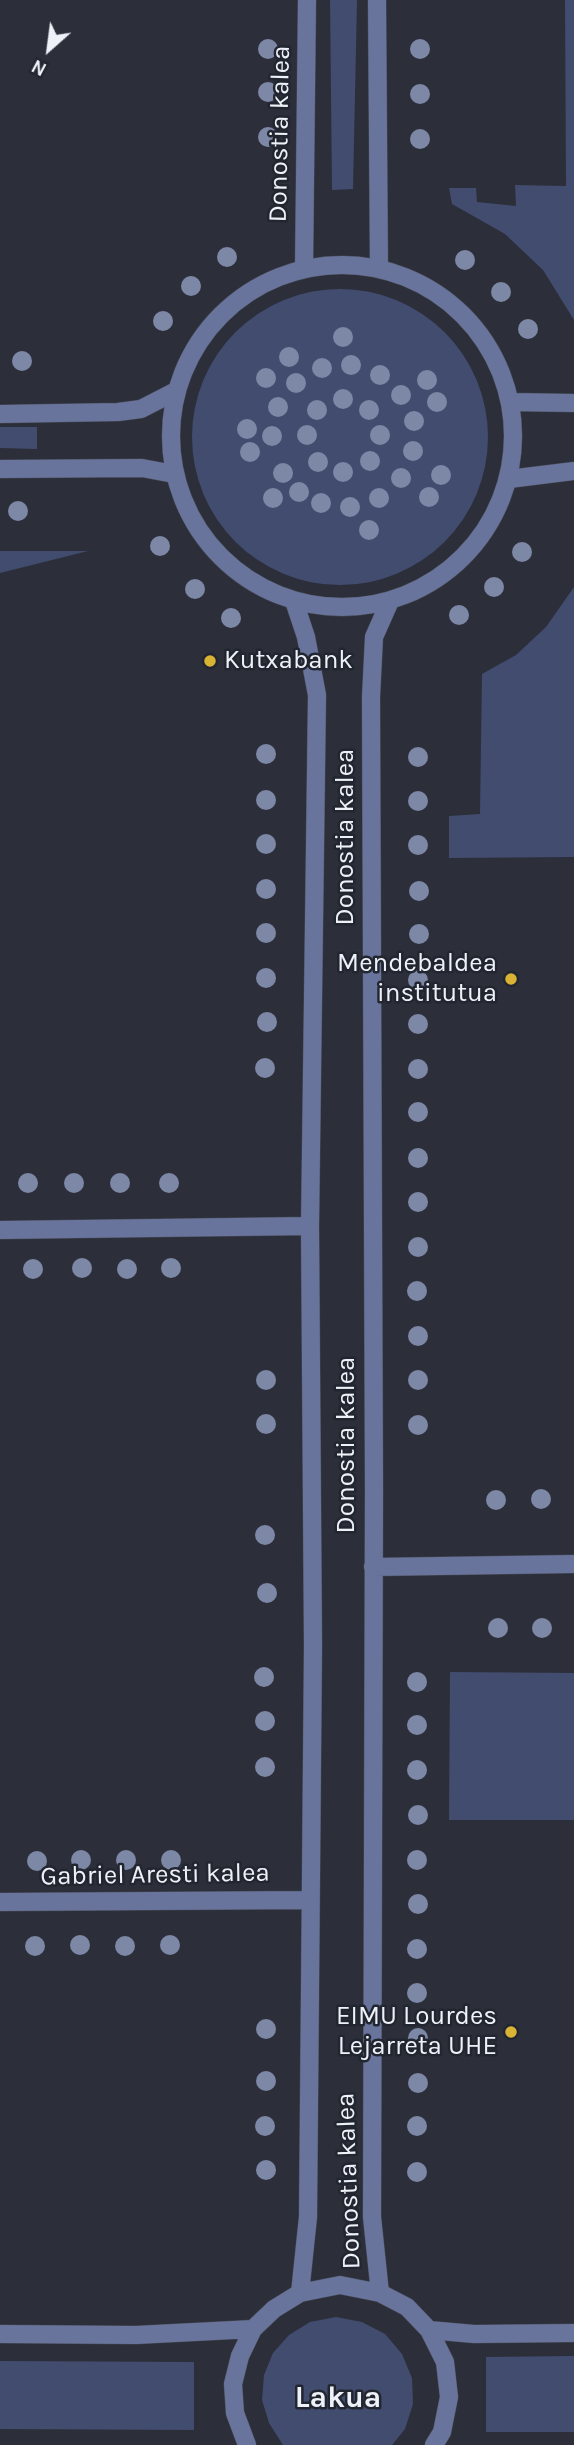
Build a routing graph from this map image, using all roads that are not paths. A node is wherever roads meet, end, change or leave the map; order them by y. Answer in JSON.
{"nodes":[{"id":1,"x":307,"y":0,"type":"edge"},
{"id":2,"x":377,"y":0,"type":"edge"},
{"id":3,"x":379,"y":268,"type":"junction"},
{"id":4,"x":304,"y":269,"type":"junction"},
{"id":5,"x":176,"y":391,"type":"junction"},
{"id":6,"x":511,"y":402,"type":"junction"},
{"id":7,"x":574,"y":403,"type":"edge"},
{"id":8,"x":0,"y":414,"type":"edge"},
{"id":9,"x":0,"y":469,"type":"edge"},
{"id":10,"x":574,"y":471,"type":"edge"},
{"id":11,"x":174,"y":474,"type":"junction"},
{"id":12,"x":509,"y":479,"type":"junction"},
{"id":13,"x":294,"y":601,"type":"junction"},
{"id":14,"x":390,"y":601,"type":"junction"},
{"id":15,"x":310,"y":1226,"type":"junction"},
{"id":16,"x":0,"y":1230,"type":"edge"},
{"id":17,"x":574,"y":1564,"type":"edge"},
{"id":18,"x":373,"y":1567,"type":"junction"},
{"id":19,"x":310,"y":1900,"type":"junction"},
{"id":20,"x":0,"y":1902,"type":"edge"},
{"id":21,"x":300,"y":2293,"type":"junction"},
{"id":22,"x":380,"y":2293,"type":"junction"},
{"id":23,"x":253,"y":2329,"type":"junction"},
{"id":24,"x":429,"y":2330,"type":"junction"},
{"id":25,"x":574,"y":2333,"type":"edge"},
{"id":26,"x":0,"y":2334,"type":"edge"},
{"id":27,"x":247,"y":2445,"type":"edge"},
{"id":28,"x":435,"y":2445,"type":"edge"}],
"edges":[{"from":1,"to":4,"type":"street","name":"Donostia kalea"},
{"from":2,"to":3,"type":"street"},
{"from":3,"to":4,"type":"street"},
{"from":3,"to":6,"type":"street"},
{"from":4,"to":5,"type":"street"},
{"from":5,"to":8,"type":"street"},
{"from":5,"to":11,"type":"street"},
{"from":6,"to":7,"type":"street"},
{"from":6,"to":12,"type":"street"},
{"from":9,"to":11,"type":"street"},
{"from":10,"to":12,"type":"street"},
{"from":11,"to":13,"type":"street"},
{"from":12,"to":14,"type":"street"},
{"from":13,"to":14,"type":"street"},
{"from":13,"to":15,"type":"street","name":"Donostia kalea"},
{"from":14,"to":18,"type":"street","name":"Donostia kalea"},
{"from":15,"to":16,"type":"street"},
{"from":15,"to":19,"type":"street","name":"Donostia kalea"},
{"from":17,"to":18,"type":"street"},
{"from":18,"to":22,"type":"street","name":"Donostia kalea"},
{"from":19,"to":20,"type":"street","name":"Gabriel Aresti kalea"},
{"from":19,"to":21,"type":"street","name":"Donostia kalea"},
{"from":21,"to":22,"type":"street"},
{"from":21,"to":23,"type":"street"},
{"from":22,"to":24,"type":"street"},
{"from":23,"to":26,"type":"street"},
{"from":23,"to":27,"type":"street"},
{"from":24,"to":25,"type":"street"},
{"from":24,"to":28,"type":"street"}]}
